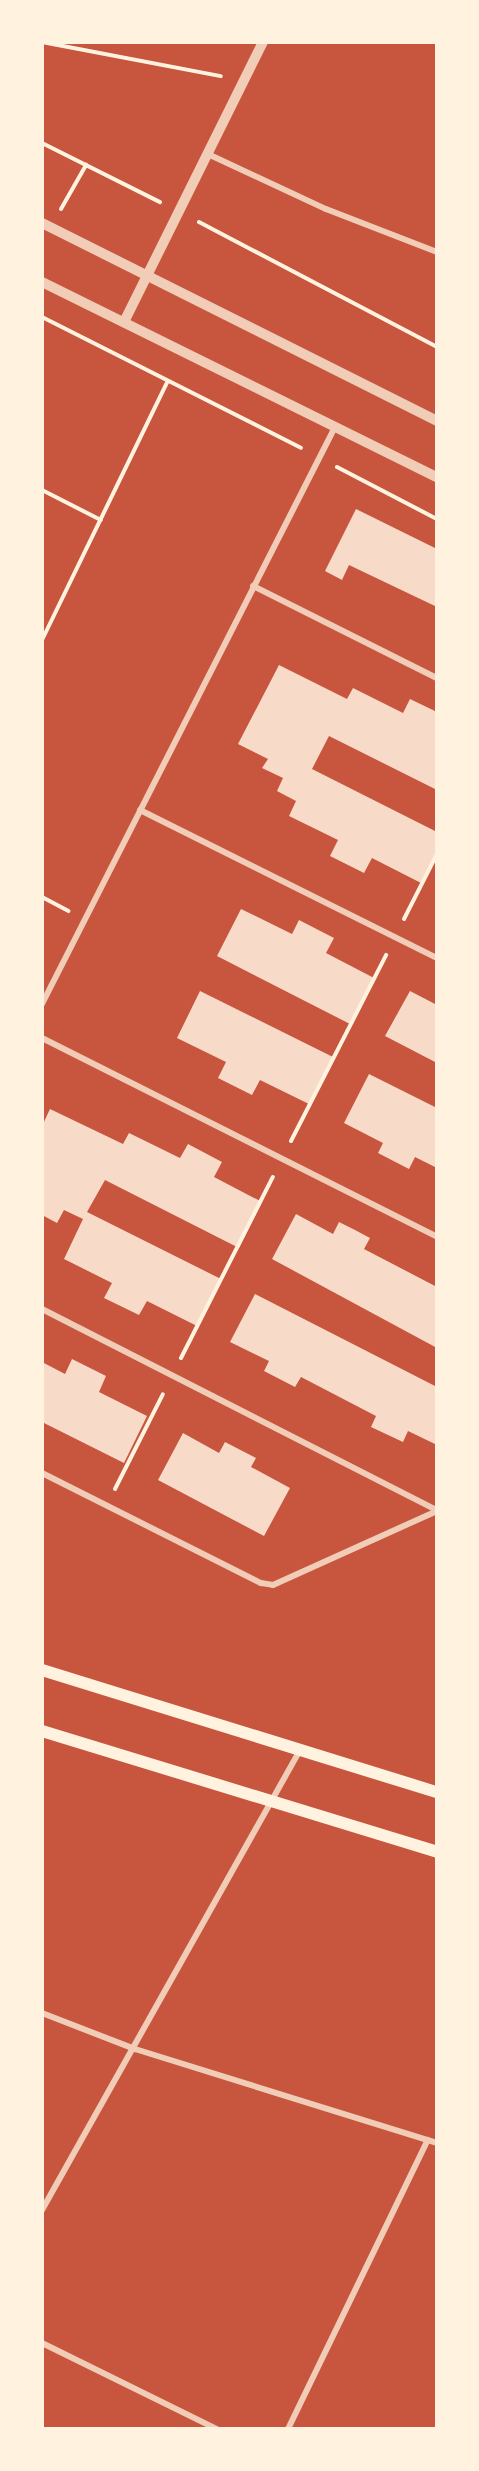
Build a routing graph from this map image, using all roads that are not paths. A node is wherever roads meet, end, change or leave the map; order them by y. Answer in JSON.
{"nodes":[{"id":1,"x":264,"y":42,"type":"edge"},
{"id":2,"x":210,"y":155,"type":"junction"},
{"id":3,"x":46,"y":225,"type":"edge"},
{"id":4,"x":437,"y":252,"type":"edge"},
{"id":5,"x":146,"y":274,"type":"junction"},
{"id":6,"x":42,"y":282,"type":"edge"},
{"id":7,"x":124,"y":322,"type":"junction"},
{"id":8,"x":437,"y":421,"type":"edge"},
{"id":9,"x":335,"y":427,"type":"junction"},
{"id":10,"x":437,"y":477,"type":"edge"},
{"id":11,"x":254,"y":586,"type":"junction"},
{"id":12,"x":437,"y":678,"type":"edge"},
{"id":13,"x":140,"y":810,"type":"junction"},
{"id":14,"x":437,"y":958,"type":"edge"},
{"id":15,"x":42,"y":1004,"type":"edge"},
{"id":16,"x":42,"y":1038,"type":"edge"},
{"id":17,"x":437,"y":1237,"type":"edge"},
{"id":18,"x":42,"y":1309,"type":"edge"},
{"id":19,"x":42,"y":1473,"type":"edge"},
{"id":20,"x":437,"y":1511,"type":"edge"},
{"id":21,"x":42,"y":1670,"type":"edge"},
{"id":22,"x":42,"y":1731,"type":"edge"},
{"id":23,"x":300,"y":1750,"type":"junction"},
{"id":24,"x":437,"y":1792,"type":"edge"},
{"id":25,"x":272,"y":1801,"type":"junction"},
{"id":26,"x":437,"y":1852,"type":"edge"},
{"id":27,"x":42,"y":2013,"type":"edge"},
{"id":28,"x":135,"y":2049,"type":"junction"},
{"id":29,"x":428,"y":2140,"type":"junction"},
{"id":30,"x":437,"y":2143,"type":"edge"},
{"id":31,"x":42,"y":2210,"type":"edge"},
{"id":32,"x":42,"y":2343,"type":"edge"},
{"id":33,"x":217,"y":2429,"type":"edge"},
{"id":34,"x":288,"y":2429,"type":"edge"}],
"edges":[{"from":1,"to":2,"type":"street"},
{"from":2,"to":4,"type":"street"},
{"from":2,"to":5,"type":"street"},
{"from":3,"to":5,"type":"street"},
{"from":5,"to":7,"type":"street"},
{"from":5,"to":8,"type":"street"},
{"from":6,"to":7,"type":"street"},
{"from":7,"to":9,"type":"street"},
{"from":9,"to":10,"type":"street"},
{"from":9,"to":11,"type":"street"},
{"from":11,"to":12,"type":"street"},
{"from":11,"to":13,"type":"street"},
{"from":13,"to":14,"type":"street"},
{"from":13,"to":15,"type":"street"},
{"from":16,"to":17,"type":"street"},
{"from":18,"to":20,"type":"street"},
{"from":19,"to":20,"type":"street"},
{"from":21,"to":23,"type":"main road"},
{"from":22,"to":25,"type":"main road"},
{"from":23,"to":24,"type":"main road"},
{"from":23,"to":25,"type":"street"},
{"from":25,"to":26,"type":"main road"},
{"from":25,"to":28,"type":"street"},
{"from":27,"to":28,"type":"street"},
{"from":28,"to":29,"type":"street"},
{"from":28,"to":31,"type":"street"},
{"from":29,"to":30,"type":"street"},
{"from":29,"to":34,"type":"street"},
{"from":32,"to":33,"type":"street"}]}
